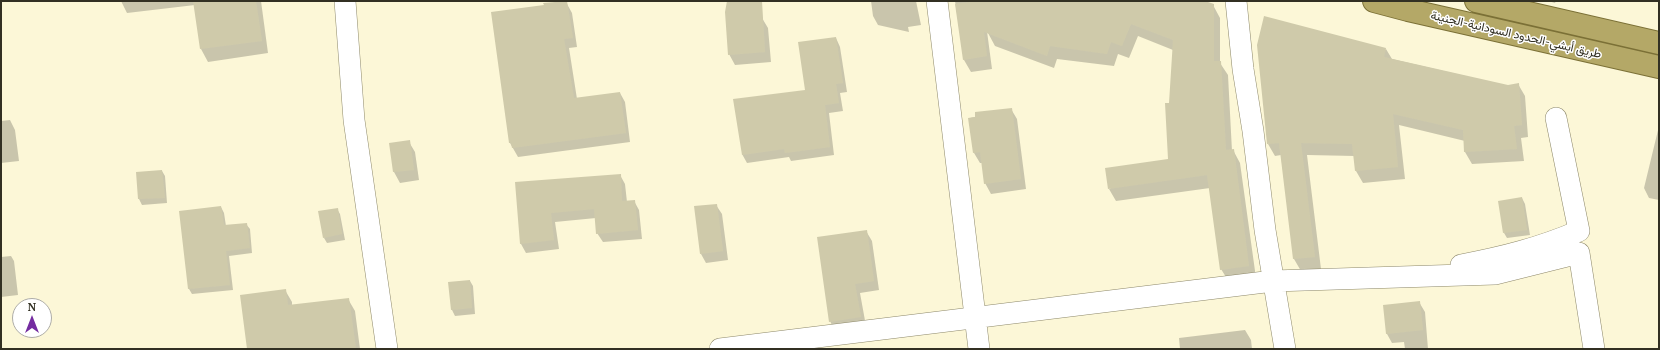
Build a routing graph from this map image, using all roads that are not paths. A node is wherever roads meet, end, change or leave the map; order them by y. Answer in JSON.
{"nodes":[{"id":1,"x":345,"y":1,"type":"edge"},
{"id":2,"x":937,"y":1,"type":"edge"},
{"id":3,"x":1236,"y":1,"type":"edge"},
{"id":4,"x":1374,"y":1,"type":"edge"},
{"id":5,"x":1476,"y":1,"type":"edge"},
{"id":6,"x":1409,"y":6,"type":"edge"},
{"id":7,"x":1630,"y":36,"type":"junction"},
{"id":8,"x":1659,"y":43,"type":"edge"},
{"id":9,"x":1624,"y":59,"type":"junction"},
{"id":10,"x":1659,"y":67,"type":"edge"},
{"id":11,"x":1556,"y":118,"type":"dead end"},
{"id":12,"x":1396,"y":277,"type":"junction"},
{"id":13,"x":1273,"y":281,"type":"junction"},
{"id":14,"x":975,"y":317,"type":"junction"},
{"id":15,"x":387,"y":349,"type":"edge"},
{"id":16,"x":720,"y":349,"type":"edge"},
{"id":17,"x":979,"y":349,"type":"edge"},
{"id":18,"x":1284,"y":349,"type":"edge"},
{"id":19,"x":1594,"y":349,"type":"edge"}],
"edges":[{"from":1,"to":15,"type":"street"},
{"from":2,"to":14,"type":"street"},
{"from":3,"to":13,"type":"street"},
{"from":4,"to":6,"type":"highway","name":"طريق أبشي-الحدود السودانية-الجنينة"},
{"from":5,"to":7,"type":"highway"},
{"from":6,"to":9,"type":"highway","name":"طريق أبشي-الحدود السودانية-الجنينة"},
{"from":7,"to":8,"type":"highway"},
{"from":7,"to":9,"type":"highway"},
{"from":9,"to":10,"type":"highway","name":"طريق أبشي-الحدود السودانية-الجنينة"},
{"from":11,"to":12,"type":"street"},
{"from":12,"to":13,"type":"street"},
{"from":12,"to":19,"type":"street"},
{"from":13,"to":14,"type":"street"},
{"from":13,"to":18,"type":"street"},
{"from":14,"to":16,"type":"street"},
{"from":14,"to":17,"type":"street"}]}
